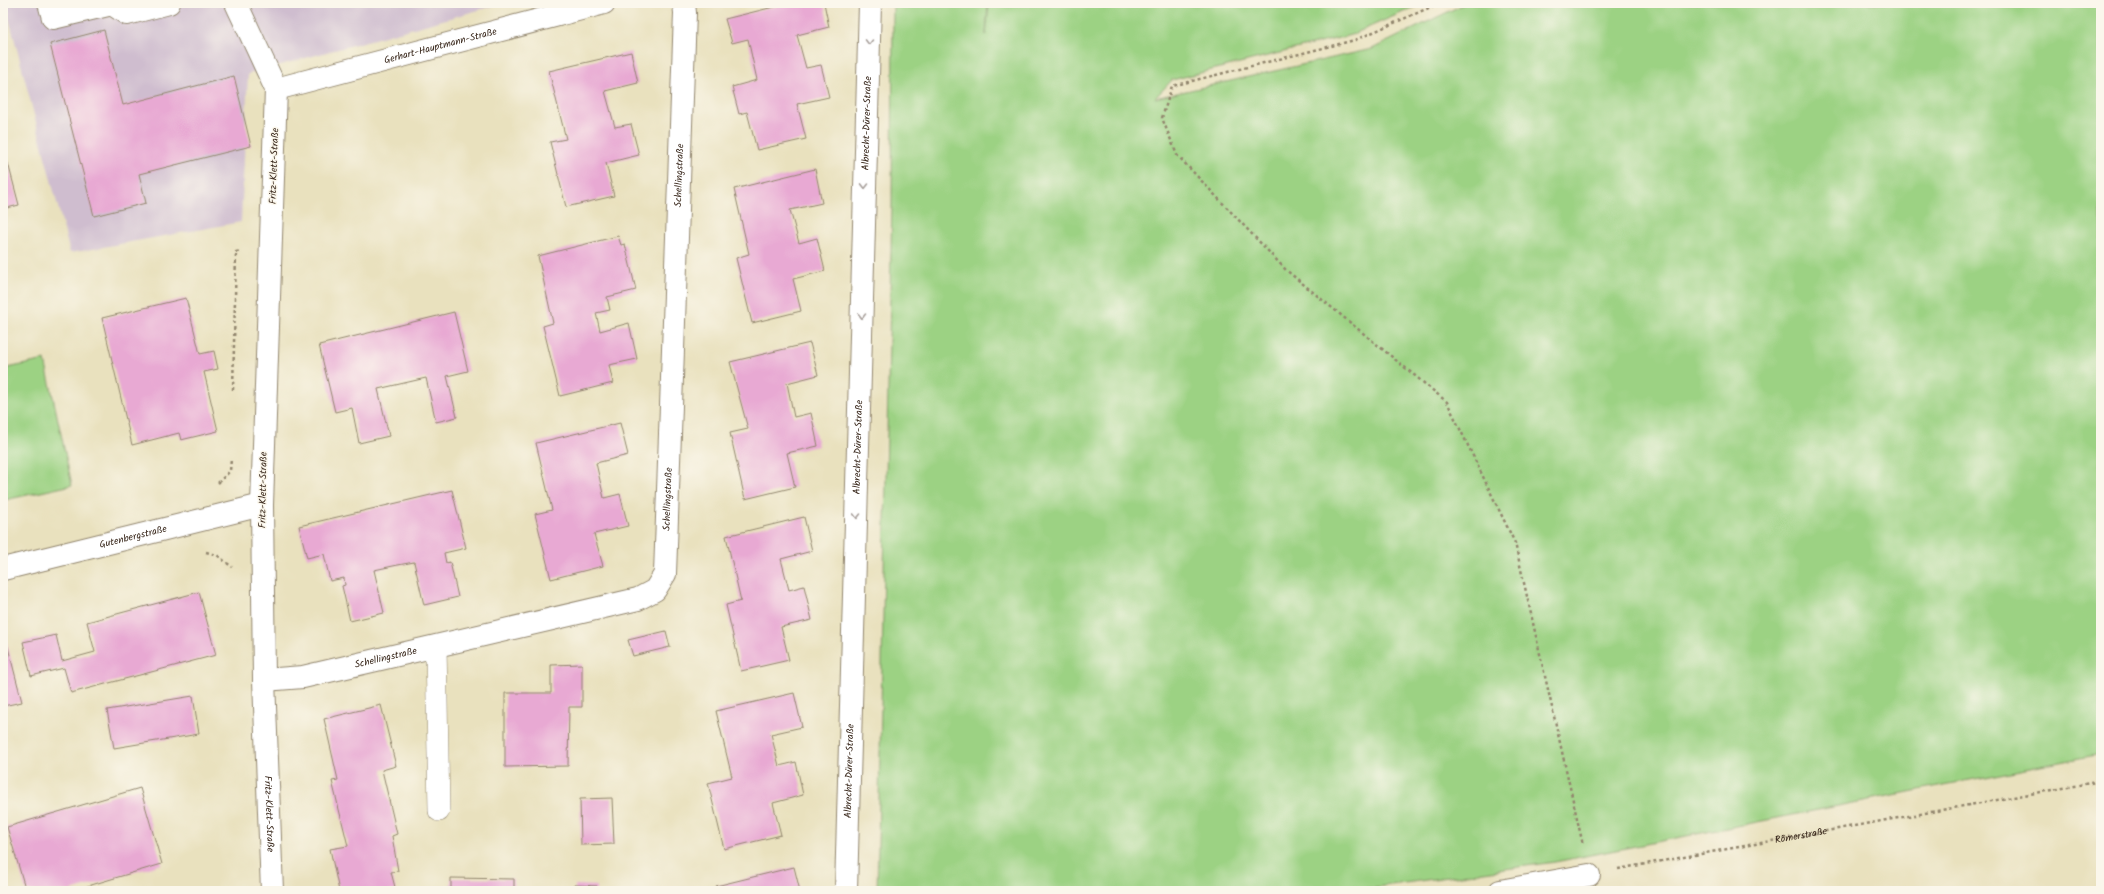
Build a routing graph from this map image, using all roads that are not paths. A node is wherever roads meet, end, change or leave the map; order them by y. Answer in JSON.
{"nodes":[{"id":1,"x":49,"y":3,"type":"edge"},
{"id":2,"x":169,"y":3,"type":"edge"},
{"id":3,"x":236,"y":3,"type":"edge"},
{"id":4,"x":604,"y":3,"type":"edge"},
{"id":5,"x":684,"y":3,"type":"edge"},
{"id":6,"x":870,"y":3,"type":"edge"},
{"id":7,"x":276,"y":89,"type":"junction"},
{"id":8,"x":262,"y":505,"type":"junction"},
{"id":9,"x":3,"y":569,"type":"edge"},
{"id":10,"x":436,"y":646,"type":"junction"},
{"id":11,"x":264,"y":680,"type":"junction"},
{"id":12,"x":439,"y":811,"type":"dead end"},
{"id":13,"x":1589,"y":875,"type":"road end"},
{"id":14,"x":272,"y":891,"type":"edge"},
{"id":15,"x":846,"y":891,"type":"edge"},
{"id":16,"x":1500,"y":891,"type":"edge"}],
"edges":[{"from":1,"to":2,"type":"street"},
{"from":3,"to":7,"type":"street"},
{"from":4,"to":7,"type":"street","name":"Gerhart-Hauptmann-Straße"},
{"from":5,"to":10,"type":"street","name":"Schellingstraße"},
{"from":6,"to":15,"type":"street","name":"Albrecht-Dürer-Straße","one_way":true},
{"from":7,"to":8,"type":"street","name":"Fritz-Klett-Straße"},
{"from":8,"to":9,"type":"street","name":"Gutenbergstraße"},
{"from":8,"to":11,"type":"street","name":"Fritz-Klett-Straße"},
{"from":10,"to":11,"type":"street","name":"Schellingstraße"},
{"from":10,"to":12,"type":"lane"},
{"from":11,"to":14,"type":"street","name":"Fritz-Klett-Straße"},
{"from":13,"to":16,"type":"street"}]}
